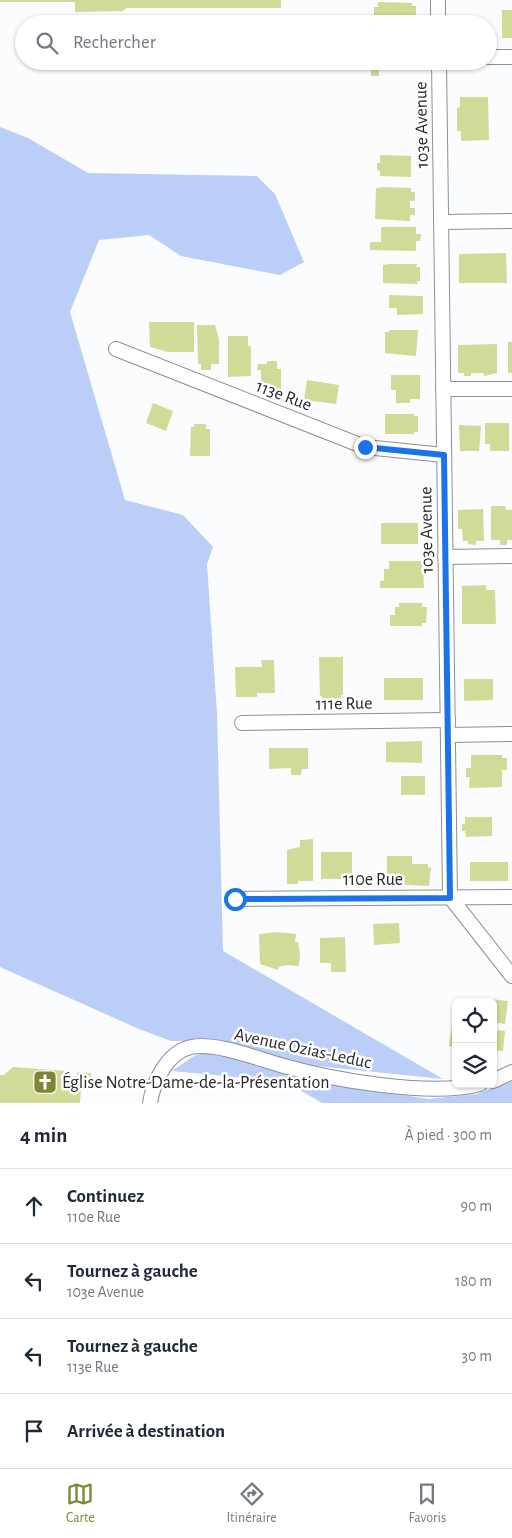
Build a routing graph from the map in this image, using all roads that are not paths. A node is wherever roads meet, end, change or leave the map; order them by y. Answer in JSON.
{"nodes":[{"id":1,"x":438,"y":0,"type":"edge"},
{"id":2,"x":438,"y":15,"type":"edge"},
{"id":3,"x":497,"y":57,"type":"edge"},
{"id":4,"x":512,"y":57,"type":"edge"},
{"id":5,"x":438,"y":70,"type":"edge"},
{"id":6,"x":512,"y":221,"type":"edge"},
{"id":7,"x":441,"y":222,"type":"junction"},
{"id":8,"x":116,"y":349,"type":"dead end"},
{"id":9,"x":443,"y":389,"type":"junction"},
{"id":10,"x":512,"y":389,"type":"edge"},
{"id":11,"x":444,"y":455,"type":"junction"},
{"id":12,"x":512,"y":556,"type":"edge"},
{"id":13,"x":445,"y":557,"type":"junction"},
{"id":14,"x":448,"y":720,"type":"junction"},
{"id":15,"x":242,"y":723,"type":"dead end"},
{"id":16,"x":512,"y":734,"type":"edge"},
{"id":17,"x":448,"y":735,"type":"junction"},
{"id":18,"x":512,"y":897,"type":"edge"},
{"id":19,"x":450,"y":898,"type":"junction"},
{"id":20,"x":235,"y":899,"type":"dead end"},
{"id":21,"x":512,"y":976,"type":"edge"},
{"id":22,"x":512,"y":1072,"type":"edge"},
{"id":23,"x":497,"y":1079,"type":"edge"},
{"id":24,"x":453,"y":1088,"type":"edge"},
{"id":25,"x":150,"y":1103,"type":"edge"}],
"edges":[{"from":1,"to":2,"type":"street"},
{"from":3,"to":4,"type":"street"},
{"from":5,"to":7,"type":"street","name":"103e Avenue"},
{"from":6,"to":7,"type":"street"},
{"from":7,"to":9,"type":"street","name":"103e Avenue"},
{"from":8,"to":11,"type":"street","name":"113e Rue"},
{"from":9,"to":10,"type":"street"},
{"from":9,"to":11,"type":"street","name":"103e Avenue"},
{"from":11,"to":13,"type":"street","name":"103e Avenue"},
{"from":12,"to":13,"type":"street"},
{"from":13,"to":14,"type":"street","name":"103e Avenue"},
{"from":14,"to":15,"type":"street","name":"111e Rue"},
{"from":14,"to":17,"type":"street","name":"103e Avenue"},
{"from":16,"to":17,"type":"street"},
{"from":17,"to":19,"type":"street","name":"103e Avenue"},
{"from":18,"to":19,"type":"street","name":"110e Rue"},
{"from":19,"to":20,"type":"street","name":"110e Rue"},
{"from":19,"to":21,"type":"street"},
{"from":22,"to":23,"type":"street"},
{"from":24,"to":25,"type":"street","name":"Avenue Ozias-Leduc"}]}
